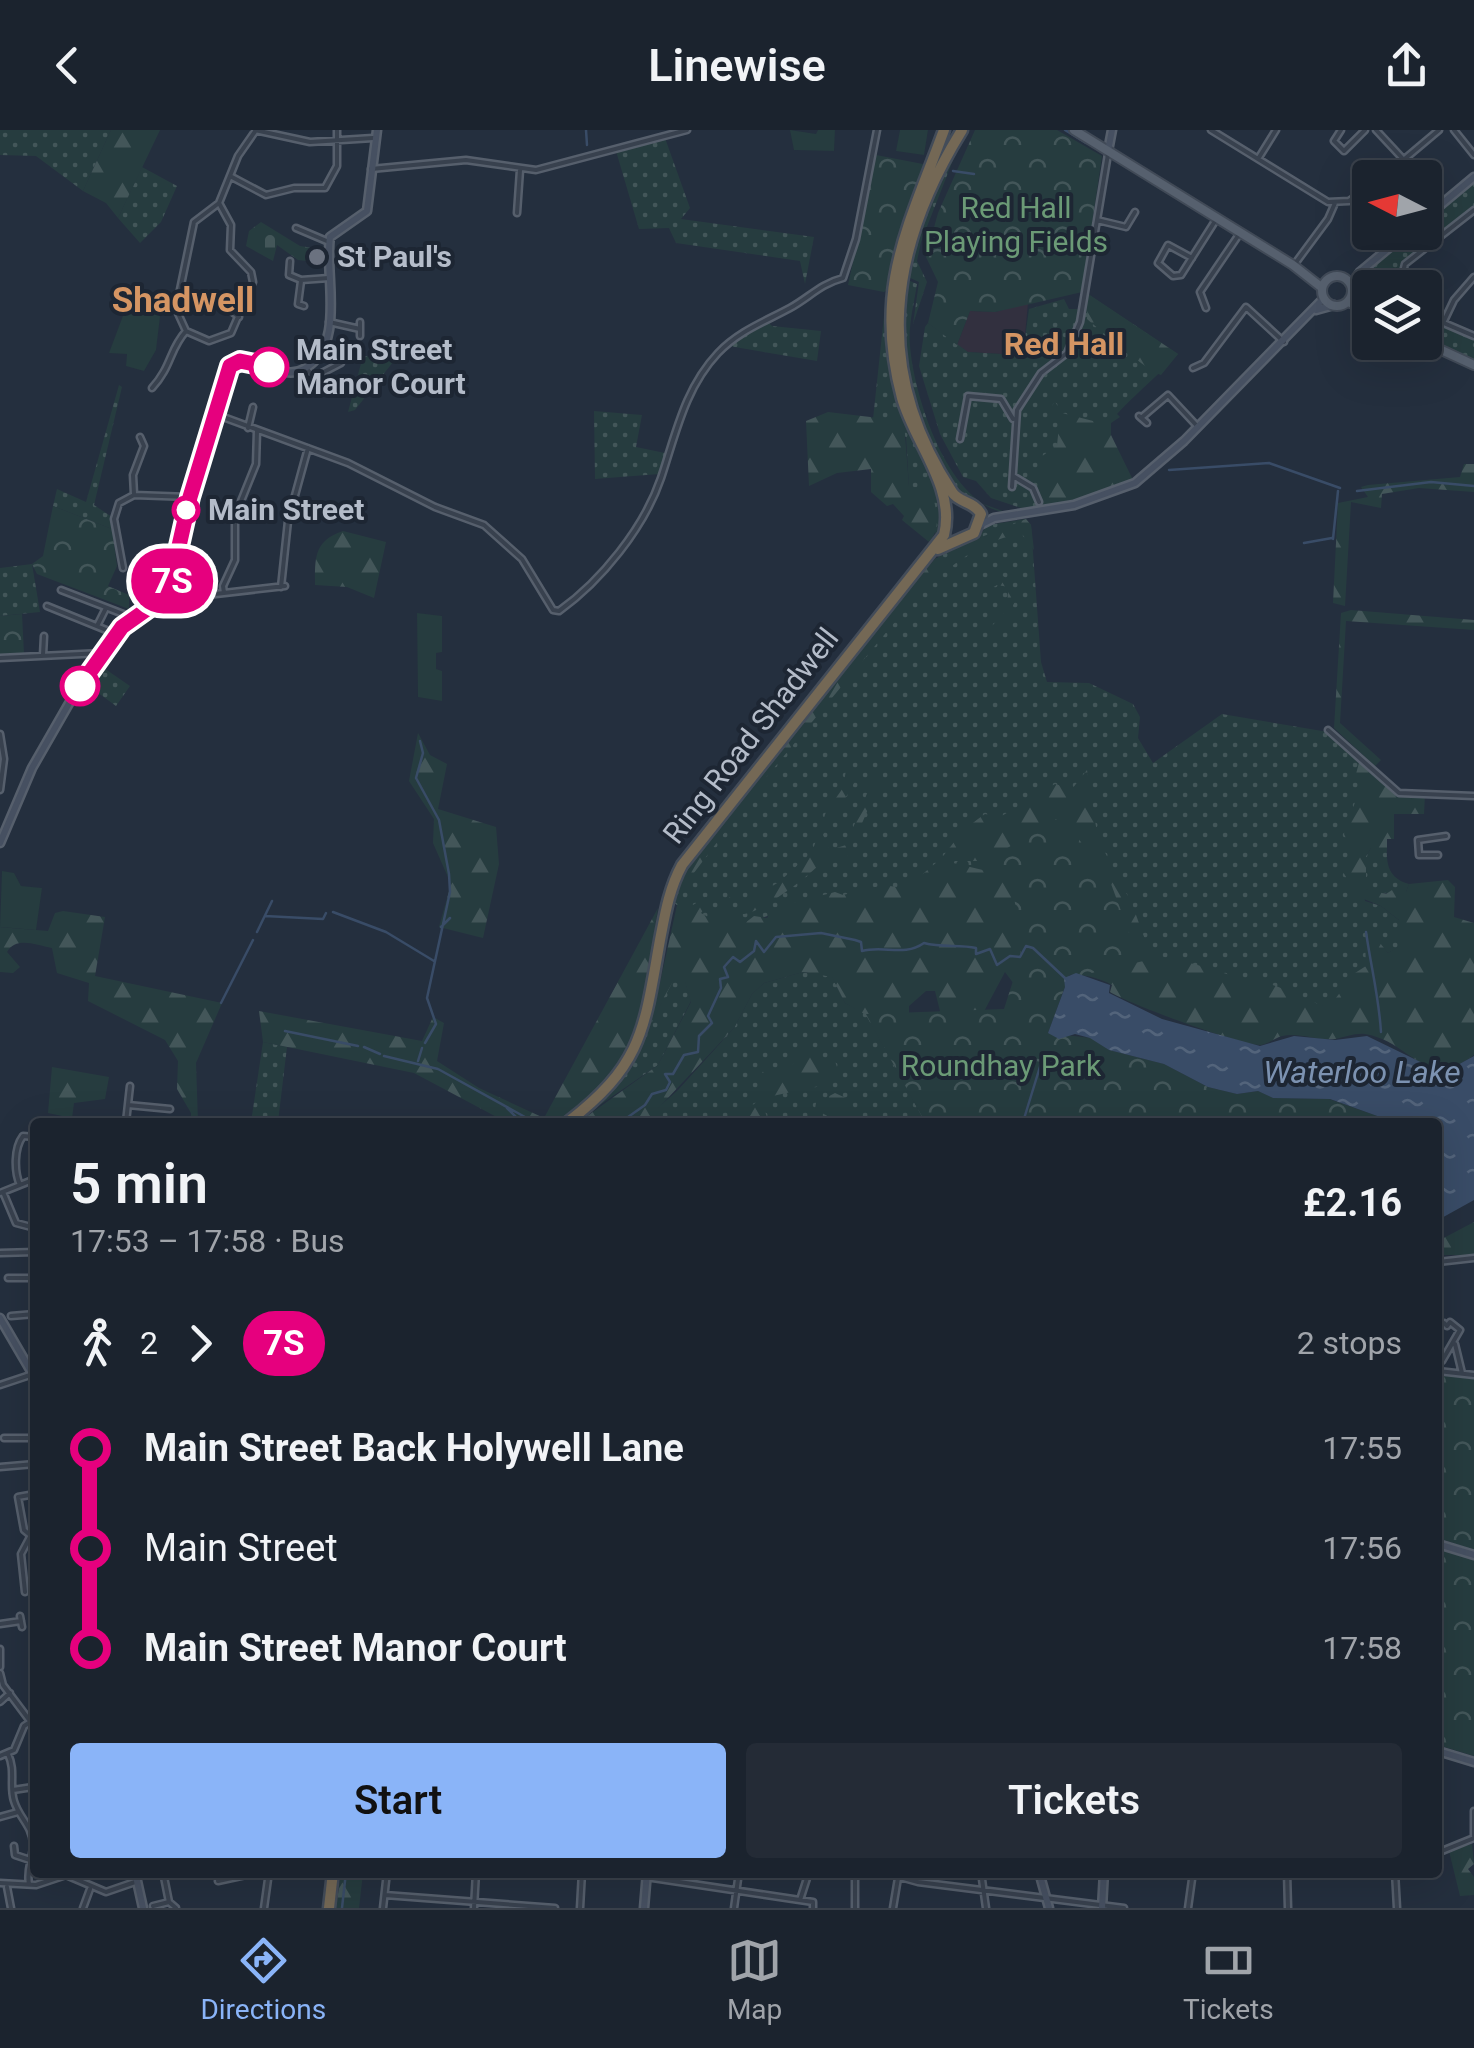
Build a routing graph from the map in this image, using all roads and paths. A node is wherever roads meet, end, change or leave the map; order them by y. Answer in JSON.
{"nodes":[{"id":1,"x":256,"y":130,"type":"edge"},
{"id":2,"x":337,"y":130,"type":"edge"},
{"id":3,"x":687,"y":130,"type":"edge"},
{"id":4,"x":878,"y":130,"type":"edge"},
{"id":5,"x":944,"y":130,"type":"edge"},
{"id":6,"x":962,"y":130,"type":"edge"},
{"id":7,"x":1074,"y":130,"type":"edge"},
{"id":8,"x":1112,"y":130,"type":"edge"},
{"id":9,"x":1211,"y":130,"type":"edge"},
{"id":10,"x":1232,"y":130,"type":"edge"},
{"id":11,"x":1276,"y":130,"type":"edge"},
{"id":12,"x":1341,"y":130,"type":"edge"},
{"id":13,"x":1365,"y":130,"type":"edge"},
{"id":14,"x":1376,"y":130,"type":"edge"},
{"id":15,"x":1438,"y":130,"type":"edge"},
{"id":16,"x":1454,"y":130,"type":"edge"},
{"id":17,"x":376,"y":134,"type":"edge"},
{"id":18,"x":1226,"y":139,"type":"junction"},
{"id":19,"x":338,"y":142,"type":"junction"},
{"id":20,"x":1108,"y":151,"type":"junction"},
{"id":21,"x":1474,"y":155,"type":"edge"},
{"id":22,"x":1258,"y":159,"type":"junction"},
{"id":23,"x":1404,"y":160,"type":"joint"},
{"id":24,"x":371,"y":169,"type":"junction"},
{"id":25,"x":520,"y":170,"type":"junction"},
{"id":26,"x":230,"y":176,"type":"junction"},
{"id":27,"x":1474,"y":178,"type":"edge"},
{"id":28,"x":1352,"y":198,"type":"edge"},
{"id":29,"x":219,"y":203,"type":"junction"},
{"id":30,"x":1335,"y":203,"type":"junction"},
{"id":31,"x":1442,"y":204,"type":"edge"},
{"id":32,"x":1474,"y":210,"type":"edge"},
{"id":33,"x":1136,"y":212,"type":"dead end"},
{"id":34,"x":517,"y":213,"type":"dead end"},
{"id":35,"x":1216,"y":218,"type":"junction"},
{"id":36,"x":1096,"y":220,"type":"junction"},
{"id":37,"x":296,"y":228,"type":"dead end"},
{"id":38,"x":1240,"y":232,"type":"junction"},
{"id":39,"x":329,"y":242,"type":"junction"},
{"id":40,"x":1386,"y":250,"type":"edge"},
{"id":41,"x":1192,"y":258,"type":"junction"},
{"id":42,"x":290,"y":261,"type":"dead end"},
{"id":43,"x":1294,"y":265,"type":"junction"},
{"id":44,"x":1404,"y":270,"type":"edge"},
{"id":45,"x":330,"y":278,"type":"junction"},
{"id":46,"x":1474,"y":278,"type":"edge"},
{"id":47,"x":301,"y":280,"type":"junction"},
{"id":48,"x":1324,"y":283,"type":"junction"},
{"id":49,"x":1350,"y":285,"type":"junction"},
{"id":50,"x":1352,"y":288,"type":"edge"},
{"id":51,"x":1323,"y":299,"type":"junction"},
{"id":52,"x":216,"y":300,"type":"dead end"},
{"id":53,"x":1348,"y":302,"type":"junction"},
{"id":54,"x":1352,"y":304,"type":"edge"},
{"id":55,"x":1334,"y":305,"type":"junction"},
{"id":56,"x":304,"y":306,"type":"dead end"},
{"id":57,"x":1206,"y":308,"type":"dead end"},
{"id":58,"x":1315,"y":311,"type":"junction"},
{"id":59,"x":239,"y":317,"type":"junction"},
{"id":60,"x":329,"y":322,"type":"junction"},
{"id":61,"x":360,"y":322,"type":"dead end"},
{"id":62,"x":1442,"y":323,"type":"joint"},
{"id":63,"x":186,"y":330,"type":"junction"},
{"id":64,"x":1474,"y":336,"type":"edge"},
{"id":65,"x":1284,"y":342,"type":"junction"},
{"id":66,"x":1442,"y":350,"type":"edge"},
{"id":67,"x":341,"y":362,"type":"dead end"},
{"id":68,"x":1474,"y":364,"type":"edge"},
{"id":69,"x":306,"y":368,"type":"junction"},
{"id":70,"x":1193,"y":368,"type":"dead end"},
{"id":71,"x":152,"y":388,"type":"dead end"},
{"id":72,"x":1164,"y":389,"type":"dead end"},
{"id":73,"x":1168,"y":395,"type":"junction"},
{"id":74,"x":254,"y":407,"type":"dead end"},
{"id":75,"x":215,"y":414,"type":"junction"},
{"id":76,"x":1014,"y":423,"type":"junction"},
{"id":77,"x":1147,"y":424,"type":"dead end"},
{"id":78,"x":248,"y":428,"type":"junction"},
{"id":79,"x":1198,"y":428,"type":"junction"},
{"id":80,"x":258,"y":432,"type":"junction"},
{"id":81,"x":140,"y":437,"type":"dead end"},
{"id":82,"x":960,"y":439,"type":"dead end"},
{"id":83,"x":308,"y":448,"type":"junction"},
{"id":84,"x":1013,"y":476,"type":"junction"},
{"id":85,"x":1012,"y":488,"type":"dead end"},
{"id":86,"x":134,"y":495,"type":"junction"},
{"id":87,"x":190,"y":497,"type":"junction"},
{"id":88,"x":1040,"y":502,"type":"dead end"},
{"id":89,"x":971,"y":504,"type":"junction"},
{"id":90,"x":1005,"y":516,"type":"junction"},
{"id":91,"x":947,"y":520,"type":"junction"},
{"id":92,"x":980,"y":525,"type":"junction"},
{"id":93,"x":968,"y":536,"type":"junction"},
{"id":94,"x":933,"y":552,"type":"junction"},
{"id":95,"x":123,"y":568,"type":"dead end"},
{"id":96,"x":60,"y":590,"type":"dead end"},
{"id":97,"x":166,"y":593,"type":"junction"},
{"id":98,"x":224,"y":593,"type":"junction"},
{"id":99,"x":48,"y":606,"type":"dead end"},
{"id":100,"x":107,"y":607,"type":"junction"},
{"id":101,"x":132,"y":617,"type":"junction"},
{"id":102,"x":98,"y":626,"type":"junction"},
{"id":103,"x":116,"y":634,"type":"junction"},
{"id":104,"x":44,"y":636,"type":"dead end"},
{"id":105,"x":102,"y":653,"type":"junction"},
{"id":106,"x":43,"y":655,"type":"junction"},
{"id":107,"x":0,"y":658,"type":"edge"},
{"id":108,"x":1328,"y":730,"type":"dead end"},
{"id":109,"x":0,"y":734,"type":"edge"},
{"id":110,"x":0,"y":790,"type":"edge"},
{"id":111,"x":1474,"y":796,"type":"edge"},
{"id":112,"x":1446,"y":836,"type":"dead end"},
{"id":113,"x":0,"y":843,"type":"edge"},
{"id":114,"x":1438,"y":855,"type":"dead end"},
{"id":115,"x":130,"y":1086,"type":"dead end"},
{"id":116,"x":128,"y":1105,"type":"junction"},
{"id":117,"x":170,"y":1110,"type":"dead end"},
{"id":118,"x":126,"y":1118,"type":"edge"},
{"id":119,"x":573,"y":1118,"type":"edge"},
{"id":120,"x":30,"y":1137,"type":"edge"},
{"id":121,"x":30,"y":1182,"type":"edge"},
{"id":122,"x":20,"y":1186,"type":"junction"},
{"id":123,"x":2,"y":1193,"type":"edge"},
{"id":124,"x":30,"y":1227,"type":"edge"},
{"id":125,"x":30,"y":1252,"type":"edge"},
{"id":126,"x":0,"y":1253,"type":"edge"},
{"id":127,"x":1474,"y":1258,"type":"edge"},
{"id":128,"x":1442,"y":1262,"type":"edge"},
{"id":129,"x":8,"y":1278,"type":"dead end"},
{"id":130,"x":30,"y":1278,"type":"edge"},
{"id":131,"x":30,"y":1314,"type":"edge"},
{"id":132,"x":10,"y":1316,"type":"dead end"},
{"id":133,"x":0,"y":1318,"type":"edge"},
{"id":134,"x":1444,"y":1323,"type":"dead end"},
{"id":135,"x":1453,"y":1343,"type":"junction"},
{"id":136,"x":1442,"y":1361,"type":"dead end"},
{"id":137,"x":30,"y":1369,"type":"edge"},
{"id":138,"x":1442,"y":1371,"type":"edge"},
{"id":139,"x":1462,"y":1373,"type":"junction"},
{"id":140,"x":1474,"y":1375,"type":"edge"},
{"id":141,"x":30,"y":1377,"type":"edge"},
{"id":142,"x":0,"y":1383,"type":"edge"},
{"id":143,"x":4,"y":1438,"type":"dead end"},
{"id":144,"x":30,"y":1438,"type":"edge"},
{"id":145,"x":30,"y":1464,"type":"edge"},
{"id":146,"x":0,"y":1467,"type":"edge"},
{"id":147,"x":30,"y":1495,"type":"edge"},
{"id":148,"x":30,"y":1535,"type":"edge"},
{"id":149,"x":30,"y":1541,"type":"edge"},
{"id":150,"x":1442,"y":1545,"type":"edge"},
{"id":151,"x":1474,"y":1555,"type":"edge"},
{"id":152,"x":25,"y":1592,"type":"dead end"},
{"id":153,"x":21,"y":1621,"type":"dead end"},
{"id":154,"x":0,"y":1624,"type":"edge"},
{"id":155,"x":0,"y":1649,"type":"edge"},
{"id":156,"x":0,"y":1670,"type":"edge"},
{"id":157,"x":10,"y":1693,"type":"junction"},
{"id":158,"x":0,"y":1702,"type":"edge"},
{"id":159,"x":30,"y":1718,"type":"edge"},
{"id":160,"x":30,"y":1723,"type":"edge"},
{"id":161,"x":1442,"y":1752,"type":"edge"},
{"id":162,"x":8,"y":1754,"type":"junction"},
{"id":163,"x":0,"y":1756,"type":"edge"},
{"id":164,"x":1474,"y":1762,"type":"edge"},
{"id":165,"x":30,"y":1787,"type":"edge"},
{"id":166,"x":12,"y":1790,"type":"junction"},
{"id":167,"x":1474,"y":1811,"type":"edge"},
{"id":168,"x":18,"y":1812,"type":"junction"},
{"id":169,"x":0,"y":1817,"type":"edge"},
{"id":170,"x":1474,"y":1838,"type":"edge"},
{"id":171,"x":14,"y":1846,"type":"dead end"},
{"id":172,"x":1442,"y":1850,"type":"dead end"},
{"id":173,"x":30,"y":1860,"type":"junction"},
{"id":174,"x":57,"y":1878,"type":"edge"},
{"id":175,"x":72,"y":1878,"type":"edge"},
{"id":176,"x":134,"y":1878,"type":"edge"},
{"id":177,"x":136,"y":1878,"type":"edge"},
{"id":178,"x":164,"y":1878,"type":"edge"},
{"id":179,"x":232,"y":1878,"type":"edge"},
{"id":180,"x":268,"y":1878,"type":"edge"},
{"id":181,"x":331,"y":1878,"type":"edge"},
{"id":182,"x":386,"y":1878,"type":"edge"},
{"id":183,"x":476,"y":1878,"type":"edge"},
{"id":184,"x":582,"y":1878,"type":"edge"},
{"id":185,"x":647,"y":1878,"type":"edge"},
{"id":186,"x":665,"y":1878,"type":"edge"},
{"id":187,"x":737,"y":1878,"type":"edge"},
{"id":188,"x":807,"y":1878,"type":"edge"},
{"id":189,"x":855,"y":1878,"type":"edge"},
{"id":190,"x":898,"y":1878,"type":"edge"},
{"id":191,"x":915,"y":1878,"type":"edge"},
{"id":192,"x":982,"y":1878,"type":"edge"},
{"id":193,"x":1041,"y":1878,"type":"edge"},
{"id":194,"x":1104,"y":1878,"type":"edge"},
{"id":195,"x":1192,"y":1878,"type":"edge"},
{"id":196,"x":1287,"y":1878,"type":"edge"},
{"id":197,"x":1394,"y":1878,"type":"edge"},
{"id":198,"x":218,"y":1881,"type":"dead end"},
{"id":199,"x":0,"y":1884,"type":"edge"},
{"id":200,"x":29,"y":1884,"type":"junction"},
{"id":201,"x":7,"y":1886,"type":"junction"},
{"id":202,"x":90,"y":1889,"type":"junction"},
{"id":203,"x":736,"y":1890,"type":"junction"},
{"id":204,"x":983,"y":1890,"type":"junction"},
{"id":205,"x":385,"y":1895,"type":"junction"},
{"id":206,"x":1046,"y":1898,"type":"junction"},
{"id":207,"x":800,"y":1900,"type":"junction"},
{"id":208,"x":169,"y":1902,"type":"junction"},
{"id":209,"x":474,"y":1905,"type":"edge"},
{"id":210,"x":813,"y":1905,"type":"edge"},
{"id":211,"x":153,"y":1906,"type":"dead end"},
{"id":212,"x":1103,"y":1906,"type":"edge"},
{"id":213,"x":7,"y":1907,"type":"edge"},
{"id":214,"x":83,"y":1908,"type":"edge"},
{"id":215,"x":143,"y":1908,"type":"edge"},
{"id":216,"x":176,"y":1908,"type":"edge"},
{"id":217,"x":264,"y":1908,"type":"edge"},
{"id":218,"x":328,"y":1908,"type":"edge"},
{"id":219,"x":382,"y":1908,"type":"edge"},
{"id":220,"x":555,"y":1908,"type":"edge"},
{"id":221,"x":580,"y":1908,"type":"edge"},
{"id":222,"x":644,"y":1908,"type":"edge"},
{"id":223,"x":734,"y":1908,"type":"edge"},
{"id":224,"x":856,"y":1908,"type":"edge"},
{"id":225,"x":893,"y":1908,"type":"edge"},
{"id":226,"x":986,"y":1908,"type":"edge"},
{"id":227,"x":1049,"y":1908,"type":"edge"},
{"id":228,"x":1124,"y":1908,"type":"edge"},
{"id":229,"x":1188,"y":1908,"type":"edge"},
{"id":230,"x":1288,"y":1908,"type":"edge"},
{"id":231,"x":1397,"y":1908,"type":"edge"}],
"edges":[{"from":1,"to":19,"type":"street"},
{"from":1,"to":26,"type":"street"},
{"from":2,"to":19,"type":"street"},
{"from":3,"to":25,"type":"street"},
{"from":4,"to":83,"type":"street"},
{"from":5,"to":91,"type":"highway"},
{"from":6,"to":89,"type":"highway"},
{"from":7,"to":20,"type":"main road"},
{"from":8,"to":20,"type":"street"},
{"from":9,"to":18,"type":"street"},
{"from":10,"to":18,"type":"street"},
{"from":11,"to":22,"type":"street"},
{"from":12,"to":13,"type":"street"},
{"from":14,"to":23,"type":"street"},
{"from":15,"to":23,"type":"street"},
{"from":16,"to":21,"type":"street"},
{"from":17,"to":19,"type":"street"},
{"from":17,"to":24,"type":"street"},
{"from":18,"to":22,"type":"street"},
{"from":19,"to":26,"type":"street"},
{"from":20,"to":35,"type":"main road"},
{"from":20,"to":36,"type":"street"},
{"from":22,"to":30,"type":"street"},
{"from":24,"to":25,"type":"street"},
{"from":24,"to":39,"type":"street"},
{"from":25,"to":34,"type":"street"},
{"from":26,"to":29,"type":"street"},
{"from":27,"to":31,"type":"street"},
{"from":28,"to":30,"type":"street"},
{"from":29,"to":59,"type":"street"},
{"from":29,"to":63,"type":"street"},
{"from":30,"to":43,"type":"street"},
{"from":32,"to":44,"type":"street"},
{"from":33,"to":36,"type":"street"},
{"from":35,"to":38,"type":"main road"},
{"from":35,"to":41,"type":"street"},
{"from":36,"to":76,"type":"street"},
{"from":37,"to":39,"type":"street"},
{"from":38,"to":43,"type":"main road"},
{"from":38,"to":57,"type":"street"},
{"from":39,"to":45,"type":"street"},
{"from":40,"to":49,"type":"street"},
{"from":41,"to":41,"type":"street"},
{"from":42,"to":47,"type":"street"},
{"from":43,"to":48,"type":"main road"},
{"from":45,"to":47,"type":"street"},
{"from":45,"to":60,"type":"street"},
{"from":46,"to":62,"type":"street"},
{"from":47,"to":56,"type":"street"},
{"from":48,"to":49,"type":"main road"},
{"from":48,"to":51,"type":"main road"},
{"from":49,"to":50,"type":"main road"},
{"from":49,"to":53,"type":"main road"},
{"from":51,"to":55,"type":"main road"},
{"from":51,"to":58,"type":"street"},
{"from":52,"to":59,"type":"street"},
{"from":53,"to":54,"type":"main road"},
{"from":53,"to":55,"type":"main road"},
{"from":55,"to":58,"type":"street"},
{"from":58,"to":65,"type":"street"},
{"from":59,"to":63,"type":"street"},
{"from":60,"to":61,"type":"street"},
{"from":60,"to":69,"type":"street"},
{"from":62,"to":64,"type":"street"},
{"from":63,"to":71,"type":"street"},
{"from":65,"to":70,"type":"street"},
{"from":65,"to":79,"type":"street"},
{"from":66,"to":68,"type":"main road"},
{"from":67,"to":69,"type":"street"},
{"from":69,"to":75,"type":"street"},
{"from":72,"to":73,"type":"street"},
{"from":73,"to":77,"type":"street"},
{"from":73,"to":79,"type":"street"},
{"from":74,"to":78,"type":"street"},
{"from":75,"to":78,"type":"street"},
{"from":75,"to":87,"type":"street"},
{"from":76,"to":82,"type":"street"},
{"from":76,"to":84,"type":"street"},
{"from":78,"to":80,"type":"street"},
{"from":79,"to":90,"type":"street"},
{"from":80,"to":83,"type":"street"},
{"from":80,"to":98,"type":"street"},
{"from":81,"to":86,"type":"street"},
{"from":83,"to":98,"type":"street"},
{"from":84,"to":85,"type":"street"},
{"from":84,"to":88,"type":"street"},
{"from":86,"to":87,"type":"street"},
{"from":86,"to":95,"type":"street"},
{"from":87,"to":97,"type":"street"},
{"from":89,"to":90,"type":"street"},
{"from":89,"to":91,"type":"highway"},
{"from":89,"to":92,"type":"highway"},
{"from":90,"to":92,"type":"street"},
{"from":91,"to":93,"type":"highway"},
{"from":91,"to":94,"type":"highway","name":"Ring Road Shadwell"},
{"from":92,"to":93,"type":"highway"},
{"from":93,"to":94,"type":"highway","name":"Ring Road Shadwell"},
{"from":94,"to":119,"type":"highway","name":"Ring Road Shadwell"},
{"from":96,"to":100,"type":"street"},
{"from":97,"to":98,"type":"street"},
{"from":97,"to":101,"type":"street"},
{"from":99,"to":102,"type":"street"},
{"from":100,"to":101,"type":"street"},
{"from":100,"to":102,"type":"street"},
{"from":101,"to":103,"type":"street"},
{"from":102,"to":103,"type":"street"},
{"from":103,"to":105,"type":"street"},
{"from":104,"to":106,"type":"street"},
{"from":105,"to":106,"type":"street"},
{"from":105,"to":113,"type":"street"},
{"from":106,"to":107,"type":"street"},
{"from":108,"to":111,"type":"street"},
{"from":109,"to":110,"type":"street"},
{"from":112,"to":114,"type":"street"},
{"from":115,"to":116,"type":"street"},
{"from":116,"to":117,"type":"street"},
{"from":116,"to":118,"type":"street"},
{"from":120,"to":122,"type":"street"},
{"from":121,"to":122,"type":"street"},
{"from":122,"to":123,"type":"street"},
{"from":123,"to":124,"type":"street"},
{"from":125,"to":126,"type":"street"},
{"from":127,"to":128,"type":"street"},
{"from":129,"to":130,"type":"street"},
{"from":131,"to":132,"type":"street"},
{"from":133,"to":137,"type":"street"},
{"from":134,"to":135,"type":"street"},
{"from":135,"to":136,"type":"street"},
{"from":135,"to":139,"type":"street"},
{"from":138,"to":139,"type":"street"},
{"from":139,"to":140,"type":"street"},
{"from":141,"to":142,"type":"street"},
{"from":143,"to":144,"type":"street"},
{"from":145,"to":146,"type":"street"},
{"from":147,"to":148,"type":"street"},
{"from":149,"to":152,"type":"street"},
{"from":150,"to":151,"type":"street"},
{"from":153,"to":154,"type":"street"},
{"from":155,"to":156,"type":"street"},
{"from":156,"to":157,"type":"street"},
{"from":157,"to":158,"type":"street"},
{"from":157,"to":159,"type":"street"},
{"from":160,"to":162,"type":"street"},
{"from":161,"to":164,"type":"street"},
{"from":162,"to":163,"type":"street"},
{"from":162,"to":166,"type":"street"},
{"from":165,"to":166,"type":"street"},
{"from":166,"to":168,"type":"street"},
{"from":167,"to":170,"type":"street"},
{"from":168,"to":169,"type":"street"},
{"from":168,"to":173,"type":"street"},
{"from":170,"to":172,"type":"street"},
{"from":171,"to":173,"type":"street"},
{"from":173,"to":200,"type":"street"},
{"from":174,"to":200,"type":"street"},
{"from":175,"to":202,"type":"street"},
{"from":176,"to":202,"type":"street"},
{"from":177,"to":215,"type":"street"},
{"from":178,"to":208,"type":"street"},
{"from":179,"to":198,"type":"street"},
{"from":180,"to":217,"type":"street"},
{"from":181,"to":218,"type":"highway"},
{"from":182,"to":205,"type":"street"},
{"from":183,"to":209,"type":"street"},
{"from":184,"to":221,"type":"street"},
{"from":185,"to":222,"type":"street"},
{"from":186,"to":203,"type":"street"},
{"from":187,"to":203,"type":"street"},
{"from":188,"to":207,"type":"street"},
{"from":189,"to":224,"type":"street"},
{"from":190,"to":225,"type":"street"},
{"from":191,"to":204,"type":"street"},
{"from":192,"to":204,"type":"street"},
{"from":193,"to":206,"type":"street"},
{"from":194,"to":212,"type":"street"},
{"from":195,"to":229,"type":"street"},
{"from":196,"to":230,"type":"street"},
{"from":197,"to":231,"type":"street"},
{"from":199,"to":201,"type":"street"},
{"from":200,"to":201,"type":"street"},
{"from":201,"to":213,"type":"street"},
{"from":202,"to":214,"type":"street"},
{"from":203,"to":207,"type":"street"},
{"from":203,"to":223,"type":"street"},
{"from":204,"to":206,"type":"street"},
{"from":204,"to":226,"type":"street"},
{"from":205,"to":209,"type":"street"},
{"from":205,"to":219,"type":"street"},
{"from":206,"to":212,"type":"street"},
{"from":206,"to":227,"type":"street"},
{"from":207,"to":210,"type":"street"},
{"from":208,"to":211,"type":"street"},
{"from":208,"to":216,"type":"street"},
{"from":209,"to":220,"type":"street"},
{"from":212,"to":228,"type":"street"}]}
